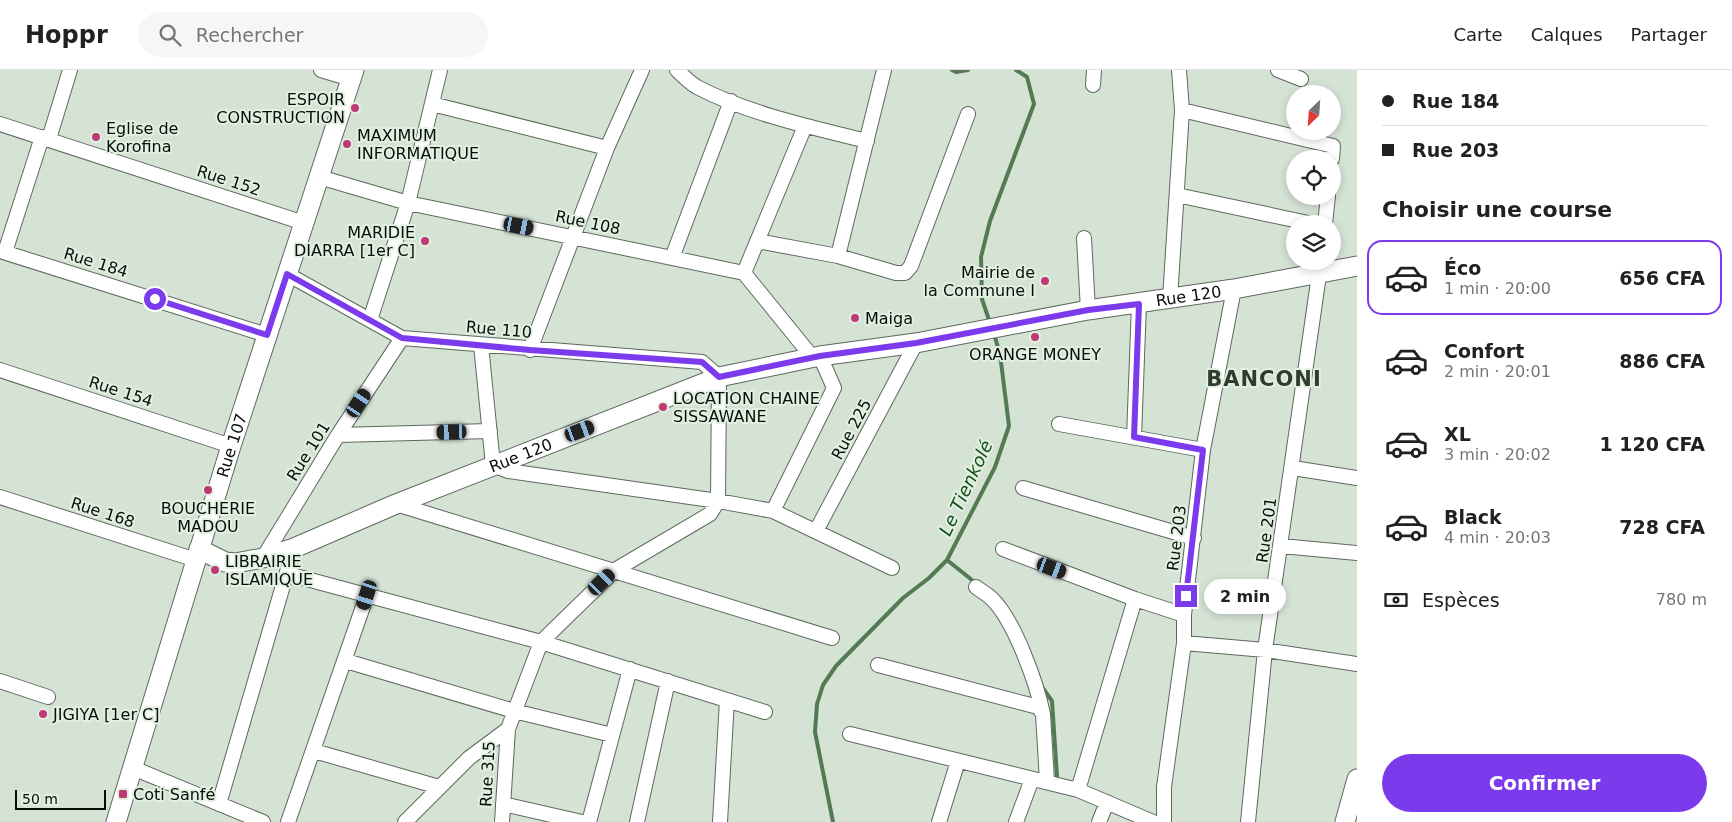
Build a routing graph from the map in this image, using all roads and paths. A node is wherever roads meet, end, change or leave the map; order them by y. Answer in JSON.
{"nodes":[{"id":1,"x":70,"y":70,"type":"edge"},
{"id":2,"x":321,"y":70,"type":"edge"},
{"id":3,"x":440,"y":70,"type":"edge"},
{"id":4,"x":642,"y":70,"type":"edge"},
{"id":5,"x":677,"y":70,"type":"edge"},
{"id":6,"x":884,"y":70,"type":"edge"},
{"id":7,"x":1094,"y":70,"type":"edge"},
{"id":8,"x":1179,"y":70,"type":"edge"},
{"id":9,"x":1278,"y":70,"type":"edge"},
{"id":10,"x":352,"y":75,"type":"edge"},
{"id":11,"x":1301,"y":79,"type":"dead end"},
{"id":12,"x":1093,"y":85,"type":"dead end"},
{"id":13,"x":731,"y":101,"type":"junction"},
{"id":14,"x":432,"y":104,"type":"junction"},
{"id":15,"x":1182,"y":110,"type":"junction"},
{"id":16,"x":968,"y":114,"type":"dead end"},
{"id":17,"x":0,"y":124,"type":"edge"},
{"id":18,"x":805,"y":126,"type":"junction"},
{"id":19,"x":45,"y":138,"type":"junction"},
{"id":20,"x":867,"y":141,"type":"junction"},
{"id":21,"x":608,"y":148,"type":"junction"},
{"id":22,"x":1325,"y":150,"type":"edge"},
{"id":23,"x":319,"y":177,"type":"junction"},
{"id":24,"x":1177,"y":195,"type":"junction"},
{"id":25,"x":408,"y":203,"type":"junction"},
{"id":26,"x":1286,"y":218,"type":"edge"},
{"id":27,"x":304,"y":223,"type":"junction"},
{"id":28,"x":574,"y":238,"type":"junction"},
{"id":29,"x":1084,"y":238,"type":"dead end"},
{"id":30,"x":757,"y":241,"type":"junction"},
{"id":31,"x":2,"y":251,"type":"edge"},
{"id":32,"x":838,"y":256,"type":"junction"},
{"id":33,"x":672,"y":258,"type":"junction"},
{"id":34,"x":1341,"y":266,"type":"edge"},
{"id":35,"x":1357,"y":266,"type":"edge"},
{"id":36,"x":1308,"y":270,"type":"edge"},
{"id":37,"x":1320,"y":270,"type":"edge"},
{"id":38,"x":744,"y":272,"type":"junction"},
{"id":39,"x":287,"y":274,"type":"junction"},
{"id":40,"x":1234,"y":289,"type":"junction"},
{"id":41,"x":1170,"y":299,"type":"junction"},
{"id":42,"x":1139,"y":304,"type":"junction"},
{"id":43,"x":1088,"y":310,"type":"junction"},
{"id":44,"x":370,"y":320,"type":"junction"},
{"id":45,"x":267,"y":335,"type":"junction"},
{"id":46,"x":402,"y":338,"type":"junction"},
{"id":47,"x":916,"y":343,"type":"junction"},
{"id":48,"x":481,"y":345,"type":"junction"},
{"id":49,"x":530,"y":350,"type":"junction"},
{"id":50,"x":817,"y":357,"type":"junction"},
{"id":51,"x":0,"y":370,"type":"edge"},
{"id":52,"x":719,"y":377,"type":"junction"},
{"id":53,"x":1059,"y":424,"type":"dead end"},
{"id":54,"x":490,"y":431,"type":"junction"},
{"id":55,"x":338,"y":435,"type":"junction"},
{"id":56,"x":1134,"y":437,"type":"junction"},
{"id":57,"x":231,"y":446,"type":"junction"},
{"id":58,"x":1203,"y":450,"type":"junction"},
{"id":59,"x":494,"y":465,"type":"junction"},
{"id":60,"x":1292,"y":468,"type":"junction"},
{"id":61,"x":1357,"y":478,"type":"edge"},
{"id":62,"x":1023,"y":488,"type":"dead end"},
{"id":63,"x":0,"y":497,"type":"edge"},
{"id":64,"x":718,"y":501,"type":"junction"},
{"id":65,"x":396,"y":504,"type":"junction"},
{"id":66,"x":773,"y":511,"type":"junction"},
{"id":67,"x":816,"y":531,"type":"junction"},
{"id":68,"x":1194,"y":538,"type":"junction"},
{"id":69,"x":1281,"y":546,"type":"junction"},
{"id":70,"x":294,"y":548,"type":"junction"},
{"id":71,"x":1003,"y":549,"type":"dead end"},
{"id":72,"x":1357,"y":553,"type":"edge"},
{"id":73,"x":198,"y":555,"type":"junction"},
{"id":74,"x":256,"y":560,"type":"junction"},
{"id":75,"x":892,"y":568,"type":"dead end"},
{"id":76,"x":615,"y":570,"type":"junction"},
{"id":77,"x":288,"y":574,"type":"junction"},
{"id":78,"x":976,"y":588,"type":"dead end"},
{"id":79,"x":367,"y":595,"type":"junction"},
{"id":80,"x":1135,"y":599,"type":"junction"},
{"id":81,"x":1184,"y":615,"type":"junction"},
{"id":82,"x":832,"y":638,"type":"dead end"},
{"id":83,"x":541,"y":642,"type":"junction"},
{"id":84,"x":1184,"y":643,"type":"junction"},
{"id":85,"x":1265,"y":650,"type":"junction"},
{"id":86,"x":346,"y":660,"type":"junction"},
{"id":87,"x":1357,"y":664,"type":"edge"},
{"id":88,"x":878,"y":665,"type":"dead end"},
{"id":89,"x":630,"y":669,"type":"junction"},
{"id":90,"x":0,"y":681,"type":"edge"},
{"id":91,"x":668,"y":681,"type":"junction"},
{"id":92,"x":48,"y":697,"type":"dead end"},
{"id":93,"x":727,"y":700,"type":"junction"},
{"id":94,"x":514,"y":711,"type":"junction"},
{"id":95,"x":765,"y":712,"type":"dead end"},
{"id":96,"x":1042,"y":714,"type":"junction"},
{"id":97,"x":508,"y":729,"type":"junction"},
{"id":98,"x":612,"y":734,"type":"junction"},
{"id":99,"x":850,"y":734,"type":"dead end"},
{"id":100,"x":314,"y":751,"type":"junction"},
{"id":101,"x":958,"y":762,"type":"junction"},
{"id":102,"x":133,"y":768,"type":"junction"},
{"id":103,"x":1032,"y":779,"type":"junction"},
{"id":104,"x":1048,"y":782,"type":"junction"},
{"id":105,"x":439,"y":787,"type":"junction"},
{"id":106,"x":1356,"y":787,"type":"edge"},
{"id":107,"x":1078,"y":790,"type":"junction"},
{"id":108,"x":1107,"y":802,"type":"junction"},
{"id":109,"x":219,"y":804,"type":"junction"},
{"id":110,"x":503,"y":804,"type":"junction"},
{"id":111,"x":116,"y":822,"type":"edge"},
{"id":112,"x":263,"y":822,"type":"edge"},
{"id":113,"x":288,"y":822,"type":"edge"},
{"id":114,"x":405,"y":822,"type":"edge"},
{"id":115,"x":502,"y":822,"type":"edge"},
{"id":116,"x":582,"y":822,"type":"edge"},
{"id":117,"x":589,"y":822,"type":"edge"},
{"id":118,"x":637,"y":822,"type":"edge"},
{"id":119,"x":720,"y":822,"type":"edge"},
{"id":120,"x":939,"y":822,"type":"edge"},
{"id":121,"x":1016,"y":822,"type":"edge"},
{"id":122,"x":1099,"y":822,"type":"edge"},
{"id":123,"x":1153,"y":822,"type":"edge"},
{"id":124,"x":1164,"y":822,"type":"edge"},
{"id":125,"x":1248,"y":822,"type":"edge"},
{"id":126,"x":1345,"y":822,"type":"edge"}],
"edges":[{"from":1,"to":19,"type":"street"},
{"from":2,"to":10,"type":"street"},
{"from":3,"to":14,"type":"street"},
{"from":4,"to":21,"type":"street"},
{"from":5,"to":13,"type":"street"},
{"from":6,"to":20,"type":"street"},
{"from":7,"to":12,"type":"street"},
{"from":8,"to":15,"type":"street"},
{"from":9,"to":11,"type":"street"},
{"from":10,"to":23,"type":"main road","name":"Rue 107"},
{"from":13,"to":18,"type":"street"},
{"from":13,"to":33,"type":"street"},
{"from":14,"to":21,"type":"street"},
{"from":14,"to":25,"type":"street"},
{"from":15,"to":22,"type":"street"},
{"from":15,"to":24,"type":"street"},
{"from":16,"to":32,"type":"street"},
{"from":17,"to":19,"type":"street","name":"Rue 152"},
{"from":18,"to":20,"type":"street"},
{"from":18,"to":30,"type":"street"},
{"from":19,"to":27,"type":"street","name":"Rue 152"},
{"from":19,"to":31,"type":"street"},
{"from":20,"to":32,"type":"street"},
{"from":21,"to":28,"type":"street"},
{"from":23,"to":25,"type":"street","name":"Rue 108"},
{"from":23,"to":27,"type":"main road","name":"Rue 107"},
{"from":24,"to":26,"type":"street"},
{"from":24,"to":41,"type":"street"},
{"from":25,"to":28,"type":"street","name":"Rue 108"},
{"from":25,"to":44,"type":"street"},
{"from":27,"to":39,"type":"main road","name":"Rue 107"},
{"from":28,"to":33,"type":"street","name":"Rue 108"},
{"from":28,"to":49,"type":"street"},
{"from":29,"to":43,"type":"street"},
{"from":30,"to":32,"type":"street"},
{"from":30,"to":38,"type":"street"},
{"from":31,"to":45,"type":"street","name":"Rue 184"},
{"from":33,"to":38,"type":"street","name":"Rue 108"},
{"from":34,"to":35,"type":"main road","name":"Rue 120"},
{"from":36,"to":40,"type":"main road","name":"Rue 120"},
{"from":37,"to":60,"type":"street","name":"Rue 201"},
{"from":38,"to":50,"type":"street"},
{"from":39,"to":44,"type":"street","name":"Rue 110"},
{"from":39,"to":45,"type":"main road","name":"Rue 107"},
{"from":40,"to":41,"type":"main road","name":"Rue 120"},
{"from":40,"to":58,"type":"street","name":"Rue 203"},
{"from":41,"to":42,"type":"main road","name":"Rue 120"},
{"from":42,"to":43,"type":"main road","name":"Rue 120"},
{"from":42,"to":56,"type":"street"},
{"from":43,"to":47,"type":"main road","name":"Rue 120"},
{"from":44,"to":46,"type":"street","name":"Rue 110"},
{"from":45,"to":57,"type":"main road","name":"Rue 107"},
{"from":46,"to":48,"type":"street","name":"Rue 110"},
{"from":46,"to":55,"type":"street","name":"Rue 101"},
{"from":47,"to":50,"type":"main road","name":"Rue 120"},
{"from":47,"to":67,"type":"street","name":"Rue 225"},
{"from":48,"to":49,"type":"street","name":"Rue 110"},
{"from":48,"to":54,"type":"street"},
{"from":49,"to":52,"type":"street","name":"Rue 110"},
{"from":50,"to":52,"type":"main road","name":"Rue 120"},
{"from":50,"to":66,"type":"street"},
{"from":51,"to":57,"type":"street","name":"Rue 154"},
{"from":52,"to":59,"type":"main road","name":"Rue 120"},
{"from":52,"to":64,"type":"street"},
{"from":53,"to":56,"type":"street"},
{"from":54,"to":55,"type":"street"},
{"from":54,"to":59,"type":"street"},
{"from":55,"to":74,"type":"street","name":"Rue 101"},
{"from":56,"to":58,"type":"street"},
{"from":57,"to":73,"type":"main road","name":"Rue 107"},
{"from":58,"to":68,"type":"street","name":"Rue 203"},
{"from":59,"to":64,"type":"street"},
{"from":59,"to":65,"type":"main road","name":"Rue 120"},
{"from":60,"to":61,"type":"street"},
{"from":60,"to":69,"type":"street","name":"Rue 201"},
{"from":62,"to":68,"type":"street"},
{"from":63,"to":73,"type":"street","name":"Rue 168"},
{"from":64,"to":66,"type":"street"},
{"from":64,"to":76,"type":"street"},
{"from":65,"to":70,"type":"main road","name":"Rue 120"},
{"from":65,"to":76,"type":"street"},
{"from":66,"to":67,"type":"street"},
{"from":67,"to":75,"type":"street"},
{"from":68,"to":81,"type":"street","name":"Rue 203"},
{"from":69,"to":72,"type":"street"},
{"from":69,"to":85,"type":"street","name":"Rue 201"},
{"from":70,"to":74,"type":"main road","name":"Rue 120"},
{"from":70,"to":77,"type":"street"},
{"from":71,"to":80,"type":"street"},
{"from":73,"to":74,"type":"main road","name":"Rue 120"},
{"from":73,"to":102,"type":"main road","name":"Rue 107"},
{"from":76,"to":82,"type":"street"},
{"from":76,"to":83,"type":"street"},
{"from":77,"to":79,"type":"street"},
{"from":77,"to":109,"type":"street"},
{"from":78,"to":96,"type":"street"},
{"from":79,"to":83,"type":"street"},
{"from":79,"to":86,"type":"street"},
{"from":80,"to":81,"type":"street"},
{"from":80,"to":107,"type":"street"},
{"from":81,"to":84,"type":"street","name":"Rue 203"},
{"from":83,"to":89,"type":"street"},
{"from":83,"to":94,"type":"street","name":"Rue 315"},
{"from":84,"to":85,"type":"street"},
{"from":84,"to":124,"type":"street","name":"Rue 203"},
{"from":85,"to":87,"type":"street"},
{"from":85,"to":125,"type":"street","name":"Rue 201"},
{"from":86,"to":94,"type":"street"},
{"from":86,"to":100,"type":"street"},
{"from":88,"to":96,"type":"street"},
{"from":89,"to":91,"type":"street"},
{"from":89,"to":98,"type":"street"},
{"from":90,"to":92,"type":"street"},
{"from":91,"to":93,"type":"street"},
{"from":91,"to":118,"type":"street"},
{"from":93,"to":95,"type":"street"},
{"from":93,"to":119,"type":"street"},
{"from":94,"to":97,"type":"street","name":"Rue 315"},
{"from":94,"to":98,"type":"street"},
{"from":96,"to":104,"type":"street"},
{"from":97,"to":105,"type":"street"},
{"from":97,"to":110,"type":"street","name":"Rue 315"},
{"from":98,"to":117,"type":"street"},
{"from":99,"to":101,"type":"street"},
{"from":100,"to":105,"type":"street"},
{"from":100,"to":113,"type":"street"},
{"from":101,"to":103,"type":"street"},
{"from":101,"to":120,"type":"street"},
{"from":102,"to":109,"type":"street"},
{"from":102,"to":111,"type":"main road","name":"Rue 107"},
{"from":103,"to":104,"type":"street"},
{"from":103,"to":121,"type":"street"},
{"from":104,"to":107,"type":"street"},
{"from":105,"to":114,"type":"street"},
{"from":106,"to":126,"type":"main road"},
{"from":107,"to":108,"type":"street"},
{"from":108,"to":122,"type":"street"},
{"from":108,"to":123,"type":"street"},
{"from":109,"to":112,"type":"street"},
{"from":110,"to":115,"type":"street","name":"Rue 315"},
{"from":110,"to":116,"type":"street"}]}
